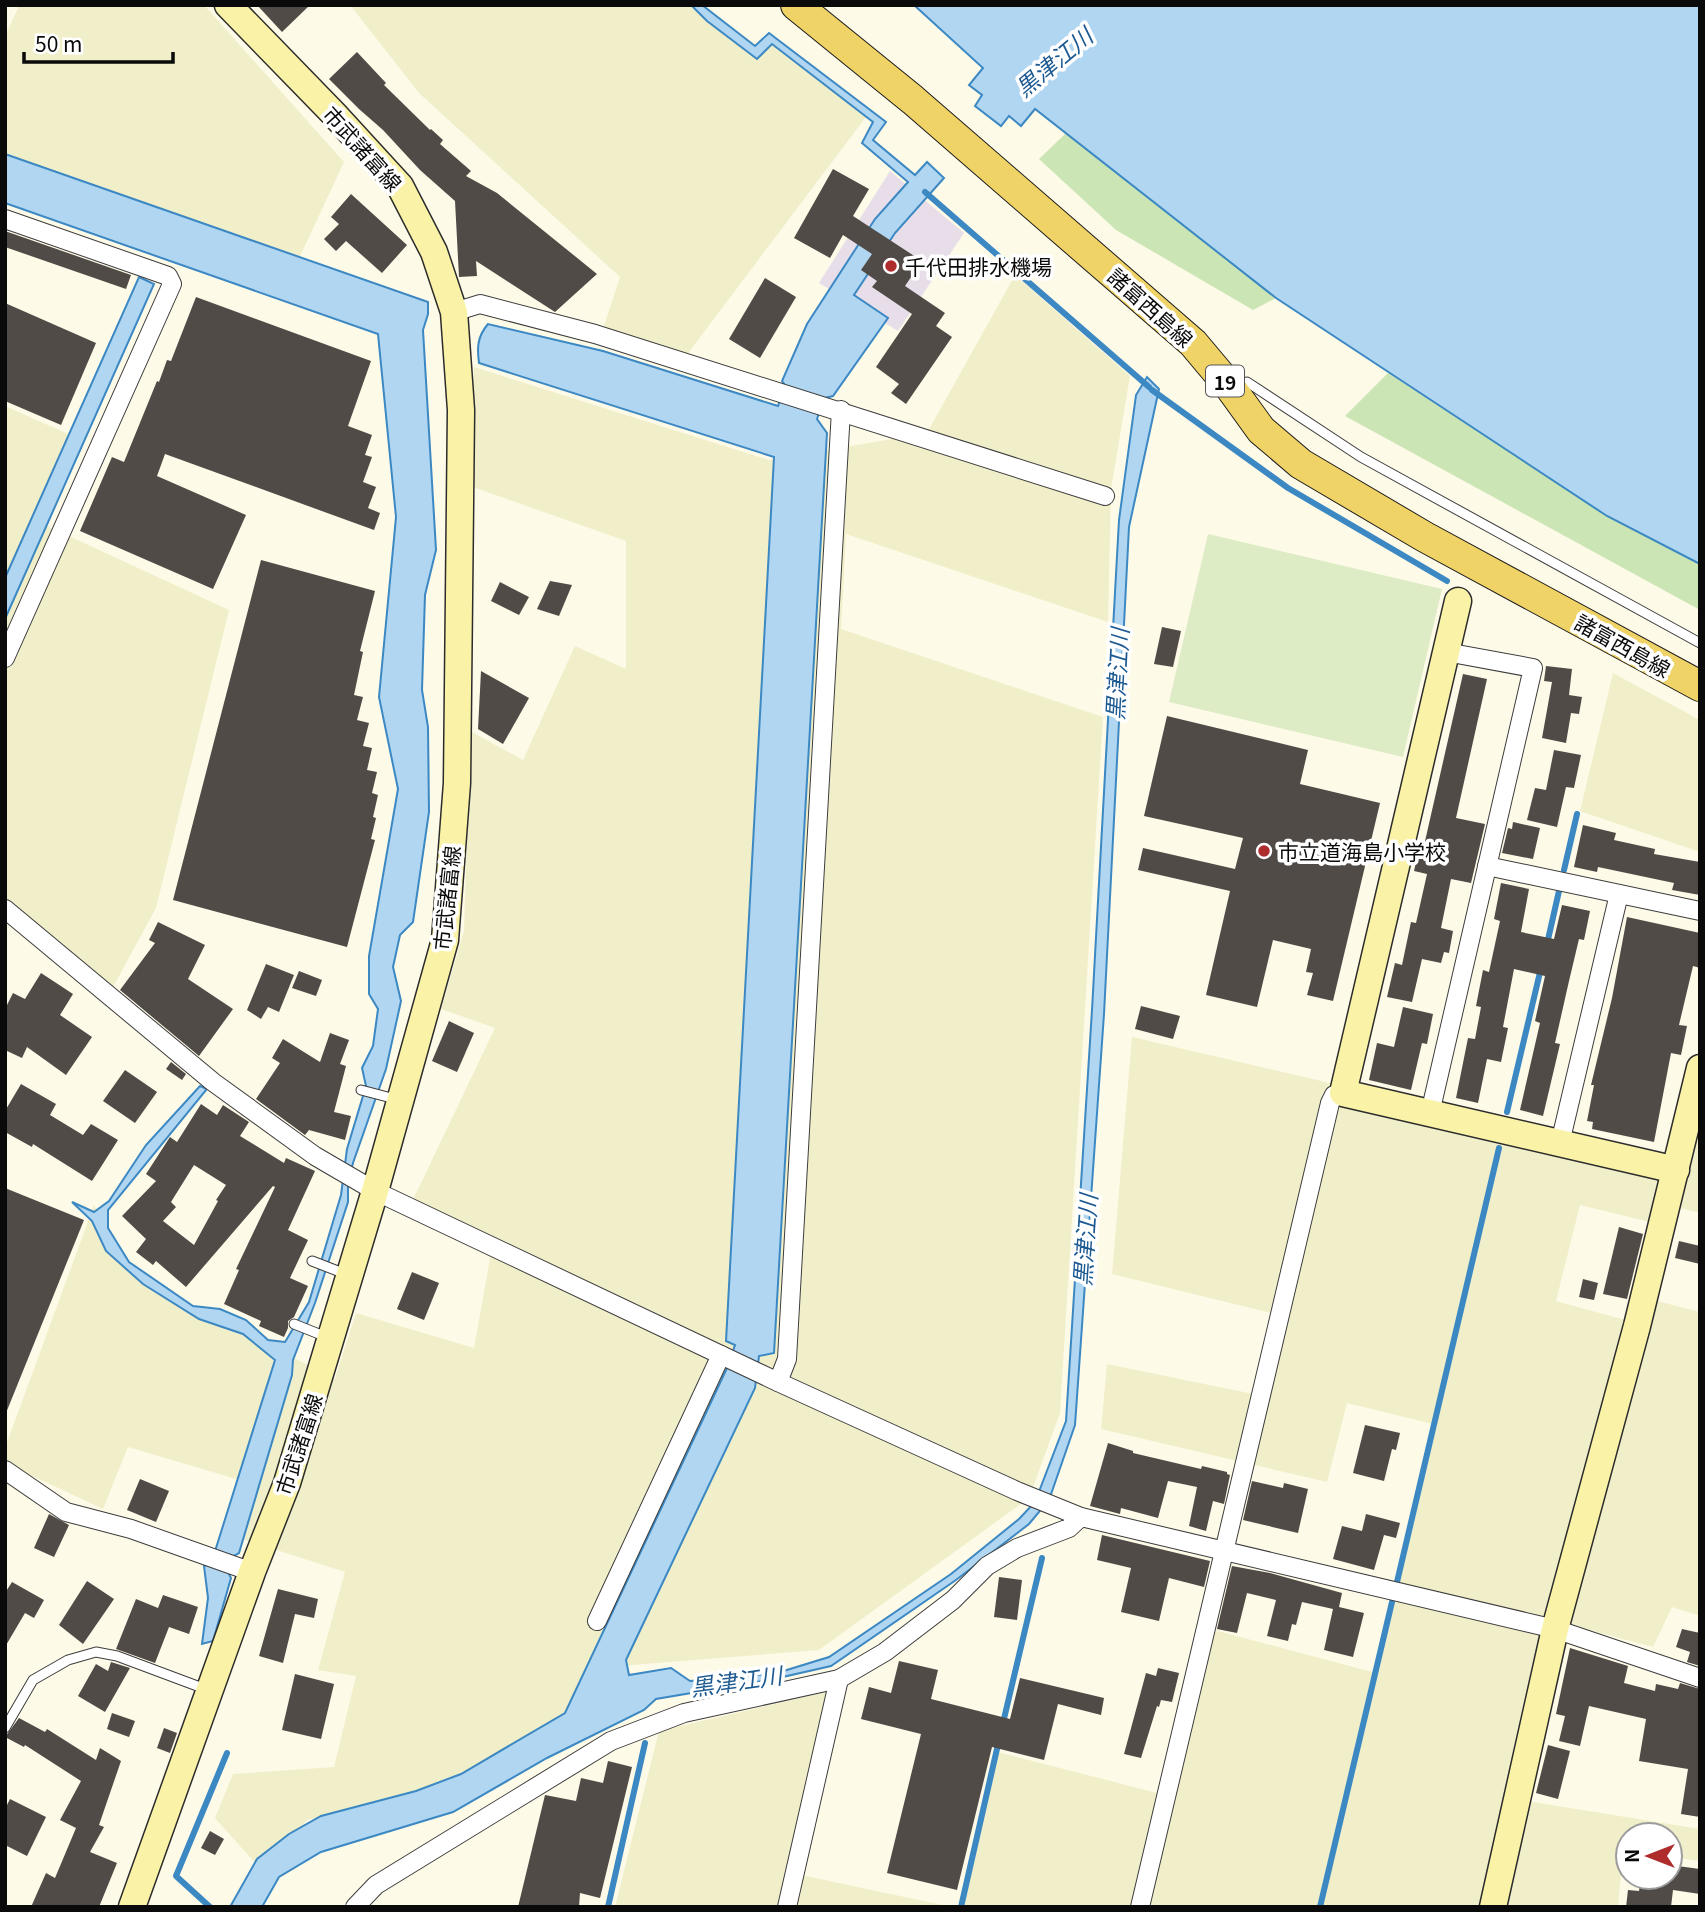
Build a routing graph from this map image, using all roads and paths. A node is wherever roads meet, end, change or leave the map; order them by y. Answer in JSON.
{"nodes":[{"id":1,"x":228,"y":5,"type":"edge"},
{"id":2,"x":796,"y":5,"type":"edge"},
{"id":3,"x":5,"y":219,"type":"edge"},
{"id":4,"x":454,"y":312,"type":"junction"},
{"id":5,"x":1230,"y":387,"type":"junction"},
{"id":6,"x":833,"y":408,"type":"junction"},
{"id":7,"x":1105,"y":496,"type":"dead end"},
{"id":8,"x":1458,"y":601,"type":"dead end"},
{"id":9,"x":1700,"y":643,"type":"edge"},
{"id":10,"x":1446,"y":652,"type":"junction"},
{"id":11,"x":5,"y":658,"type":"edge"},
{"id":12,"x":1700,"y":686,"type":"edge"},
{"id":13,"x":1488,"y":866,"type":"junction"},
{"id":14,"x":1619,"y":894,"type":"junction"},
{"id":15,"x":5,"y":909,"type":"edge"},
{"id":16,"x":1700,"y":911,"type":"edge"},
{"id":17,"x":1700,"y":1068,"type":"edge"},
{"id":18,"x":361,"y":1090,"type":"dead end"},
{"id":19,"x":1343,"y":1093,"type":"junction"},
{"id":20,"x":392,"y":1098,"type":"junction"},
{"id":21,"x":1430,"y":1113,"type":"junction"},
{"id":22,"x":1560,"y":1143,"type":"junction"},
{"id":23,"x":1676,"y":1170,"type":"junction"},
{"id":24,"x":364,"y":1185,"type":"junction"},
{"id":25,"x":312,"y":1261,"type":"dead end"},
{"id":26,"x":341,"y":1272,"type":"junction"},
{"id":27,"x":294,"y":1324,"type":"dead end"},
{"id":28,"x":320,"y":1334,"type":"junction"},
{"id":29,"x":721,"y":1355,"type":"junction"},
{"id":30,"x":771,"y":1378,"type":"junction"},
{"id":31,"x":5,"y":1470,"type":"edge"},
{"id":32,"x":1081,"y":1517,"type":"junction"},
{"id":33,"x":1223,"y":1552,"type":"junction"},
{"id":34,"x":243,"y":1569,"type":"junction"},
{"id":35,"x":597,"y":1621,"type":"dead end"},
{"id":36,"x":1555,"y":1629,"type":"junction"},
{"id":37,"x":1700,"y":1678,"type":"edge"},
{"id":38,"x":839,"y":1679,"type":"junction"},
{"id":39,"x":210,"y":1691,"type":"junction"},
{"id":40,"x":5,"y":1728,"type":"edge"},
{"id":41,"x":132,"y":1907,"type":"edge"},
{"id":42,"x":355,"y":1907,"type":"edge"},
{"id":43,"x":787,"y":1907,"type":"edge"},
{"id":44,"x":1140,"y":1907,"type":"edge"},
{"id":45,"x":1493,"y":1907,"type":"edge"}],
"edges":[{"from":1,"to":4,"type":"main road","name":"市武諸富線"},
{"from":2,"to":5,"type":"main road","name":"諸富西島線","number":"19"},
{"from":3,"to":11,"type":"street"},
{"from":4,"to":6,"type":"street"},
{"from":4,"to":20,"type":"main road","name":"市武諸富線"},
{"from":5,"to":9,"type":"lane"},
{"from":5,"to":12,"type":"main road","name":"諸富西島線","number":"19"},
{"from":6,"to":7,"type":"street"},
{"from":6,"to":30,"type":"street"},
{"from":8,"to":10,"type":"main road"},
{"from":10,"to":13,"type":"street"},
{"from":10,"to":19,"type":"main road"},
{"from":13,"to":14,"type":"street"},
{"from":13,"to":21,"type":"street"},
{"from":14,"to":16,"type":"street"},
{"from":14,"to":22,"type":"street"},
{"from":15,"to":24,"type":"street"},
{"from":17,"to":23,"type":"main road"},
{"from":18,"to":20,"type":"lane"},
{"from":19,"to":21,"type":"main road"},
{"from":19,"to":33,"type":"street"},
{"from":20,"to":24,"type":"main road","name":"市武諸富線"},
{"from":21,"to":22,"type":"main road"},
{"from":22,"to":23,"type":"main road"},
{"from":23,"to":36,"type":"main road"},
{"from":24,"to":26,"type":"main road","name":"市武諸富線"},
{"from":24,"to":29,"type":"street"},
{"from":25,"to":26,"type":"lane"},
{"from":26,"to":28,"type":"main road","name":"市武諸富線"},
{"from":27,"to":28,"type":"lane"},
{"from":28,"to":34,"type":"main road","name":"市武諸富線"},
{"from":29,"to":30,"type":"street"},
{"from":29,"to":35,"type":"street"},
{"from":30,"to":32,"type":"street"},
{"from":31,"to":34,"type":"street"},
{"from":32,"to":33,"type":"street"},
{"from":32,"to":38,"type":"street"},
{"from":33,"to":36,"type":"street"},
{"from":33,"to":44,"type":"street"},
{"from":34,"to":39,"type":"main road","name":"市武諸富線"},
{"from":36,"to":37,"type":"street"},
{"from":36,"to":45,"type":"main road"},
{"from":38,"to":42,"type":"street"},
{"from":38,"to":43,"type":"street"},
{"from":39,"to":40,"type":"lane"},
{"from":39,"to":41,"type":"main road","name":"市武諸富線"}]}
